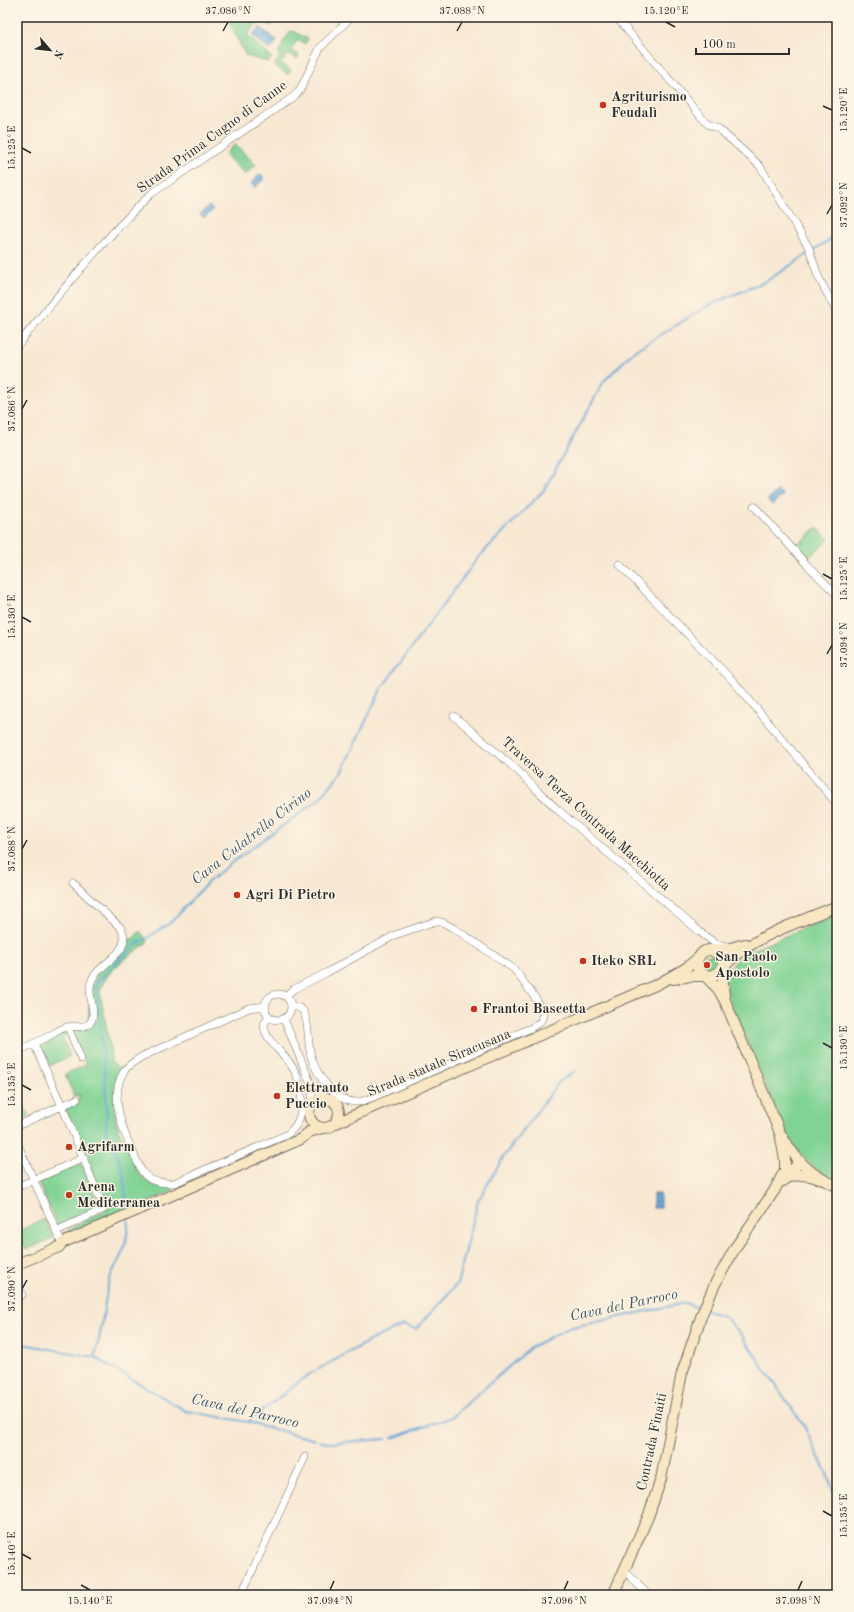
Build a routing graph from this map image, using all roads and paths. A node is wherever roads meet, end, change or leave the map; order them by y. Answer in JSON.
{"nodes":[{"id":1,"x":351,"y":17,"type":"edge"},
{"id":2,"x":616,"y":17,"type":"edge"},
{"id":3,"x":837,"y":313,"type":"edge"},
{"id":4,"x":17,"y":346,"type":"edge"},
{"id":5,"x":754,"y":506,"type":"dead end"},
{"id":6,"x":619,"y":564,"type":"dead end"},
{"id":7,"x":837,"y":595,"type":"edge"},
{"id":8,"x":454,"y":716,"type":"dead end"},
{"id":9,"x":837,"y":804,"type":"edge"},
{"id":10,"x":73,"y":883,"type":"dead end"},
{"id":11,"x":837,"y":906,"type":"edge"},
{"id":12,"x":700,"y":932,"type":"junction"},
{"id":13,"x":756,"y":941,"type":"junction"},
{"id":14,"x":700,"y":955,"type":"junction"},
{"id":15,"x":719,"y":957,"type":"junction"},
{"id":16,"x":705,"y":975,"type":"junction"},
{"id":17,"x":658,"y":984,"type":"junction"},
{"id":18,"x":285,"y":996,"type":"junction"},
{"id":19,"x":725,"y":1001,"type":"junction"},
{"id":20,"x":266,"y":1006,"type":"junction"},
{"id":21,"x":291,"y":1006,"type":"junction"},
{"id":22,"x":269,"y":1016,"type":"junction"},
{"id":23,"x":284,"y":1019,"type":"junction"},
{"id":24,"x":68,"y":1027,"type":"junction"},
{"id":25,"x":34,"y":1044,"type":"junction"},
{"id":26,"x":17,"y":1051,"type":"edge"},
{"id":27,"x":81,"y":1058,"type":"dead end"},
{"id":28,"x":310,"y":1082,"type":"junction"},
{"id":29,"x":77,"y":1100,"type":"dead end"},
{"id":30,"x":334,"y":1104,"type":"junction"},
{"id":31,"x":62,"y":1106,"type":"junction"},
{"id":32,"x":311,"y":1108,"type":"junction"},
{"id":33,"x":364,"y":1111,"type":"junction"},
{"id":34,"x":334,"y":1124,"type":"junction"},
{"id":35,"x":17,"y":1126,"type":"edge"},
{"id":36,"x":322,"y":1128,"type":"junction"},
{"id":37,"x":780,"y":1133,"type":"junction"},
{"id":38,"x":291,"y":1142,"type":"junction"},
{"id":39,"x":17,"y":1143,"type":"edge"},
{"id":40,"x":84,"y":1158,"type":"junction"},
{"id":41,"x":798,"y":1160,"type":"junction"},
{"id":42,"x":785,"y":1174,"type":"junction"},
{"id":43,"x":818,"y":1178,"type":"junction"},
{"id":44,"x":33,"y":1180,"type":"junction"},
{"id":45,"x":837,"y":1186,"type":"edge"},
{"id":46,"x":17,"y":1187,"type":"edge"},
{"id":47,"x":56,"y":1231,"type":"junction"},
{"id":48,"x":62,"y":1243,"type":"junction"},
{"id":49,"x":17,"y":1259,"type":"edge"},
{"id":50,"x":17,"y":1264,"type":"edge"},
{"id":51,"x":17,"y":1284,"type":"edge"},
{"id":52,"x":22,"y":1295,"type":"dead end"},
{"id":53,"x":305,"y":1457,"type":"dead end"},
{"id":54,"x":625,"y":1571,"type":"junction"},
{"id":55,"x":241,"y":1594,"type":"edge"},
{"id":56,"x":613,"y":1595,"type":"edge"},
{"id":57,"x":648,"y":1595,"type":"edge"}],
"edges":[{"from":1,"to":4,"type":"street","name":"Strada Prima Cugno di Canne"},
{"from":2,"to":3,"type":"street"},
{"from":5,"to":7,"type":"street"},
{"from":6,"to":9,"type":"street"},
{"from":8,"to":12,"type":"street","name":"Traversa Terza Contrada Macchiotta"},
{"from":10,"to":24,"type":"street"},
{"from":11,"to":13,"type":"main road"},
{"from":12,"to":14,"type":"street"},
{"from":12,"to":15,"type":"street","name":"Traversa Terza Contrada Macchiotta"},
{"from":13,"to":15,"type":"main road"},
{"from":13,"to":15,"type":"main road"},
{"from":14,"to":15,"type":"main road"},
{"from":14,"to":16,"type":"main road"},
{"from":14,"to":17,"type":"main road"},
{"from":15,"to":16,"type":"main road"},
{"from":15,"to":19,"type":"main road"},
{"from":16,"to":17,"type":"main road"},
{"from":16,"to":19,"type":"main road"},
{"from":17,"to":33,"type":"main road","name":"Strada statale Siracusana"},
{"from":18,"to":20,"type":"street"},
{"from":18,"to":21,"type":"street"},
{"from":18,"to":21,"type":"street"},
{"from":19,"to":37,"type":"main road"},
{"from":20,"to":22,"type":"street"},
{"from":20,"to":22,"type":"street"},
{"from":21,"to":23,"type":"street"},
{"from":22,"to":23,"type":"street"},
{"from":23,"to":28,"type":"street"},
{"from":24,"to":25,"type":"street"},
{"from":24,"to":27,"type":"street"},
{"from":25,"to":26,"type":"street"},
{"from":25,"to":31,"type":"street"},
{"from":28,"to":30,"type":"street"},
{"from":28,"to":32,"type":"street"},
{"from":29,"to":31,"type":"street"},
{"from":30,"to":32,"type":"main road"},
{"from":30,"to":33,"type":"main road"},
{"from":30,"to":34,"type":"main road"},
{"from":31,"to":35,"type":"street"},
{"from":31,"to":40,"type":"street"},
{"from":32,"to":36,"type":"main road"},
{"from":32,"to":38,"type":"main road"},
{"from":33,"to":34,"type":"main road","name":"Strada statale Siracusana"},
{"from":34,"to":36,"type":"main road"},
{"from":36,"to":38,"type":"main road"},
{"from":37,"to":41,"type":"main road"},
{"from":37,"to":42,"type":"main road"},
{"from":38,"to":48,"type":"main road"},
{"from":39,"to":44,"type":"street"},
{"from":40,"to":44,"type":"street"},
{"from":40,"to":47,"type":"street"},
{"from":41,"to":42,"type":"main road","name":"Contrada Finaiti"},
{"from":41,"to":43,"type":"main road"},
{"from":42,"to":43,"type":"main road"},
{"from":42,"to":54,"type":"main road","name":"Contrada Finaiti"},
{"from":43,"to":45,"type":"main road"},
{"from":44,"to":46,"type":"street"},
{"from":44,"to":47,"type":"street"},
{"from":47,"to":48,"type":"street"},
{"from":48,"to":49,"type":"main road"},
{"from":48,"to":50,"type":"main road"},
{"from":51,"to":52,"type":"street"},
{"from":53,"to":55,"type":"street"},
{"from":54,"to":56,"type":"main road","name":"Contrada Finaiti"},
{"from":54,"to":57,"type":"street"}]}
